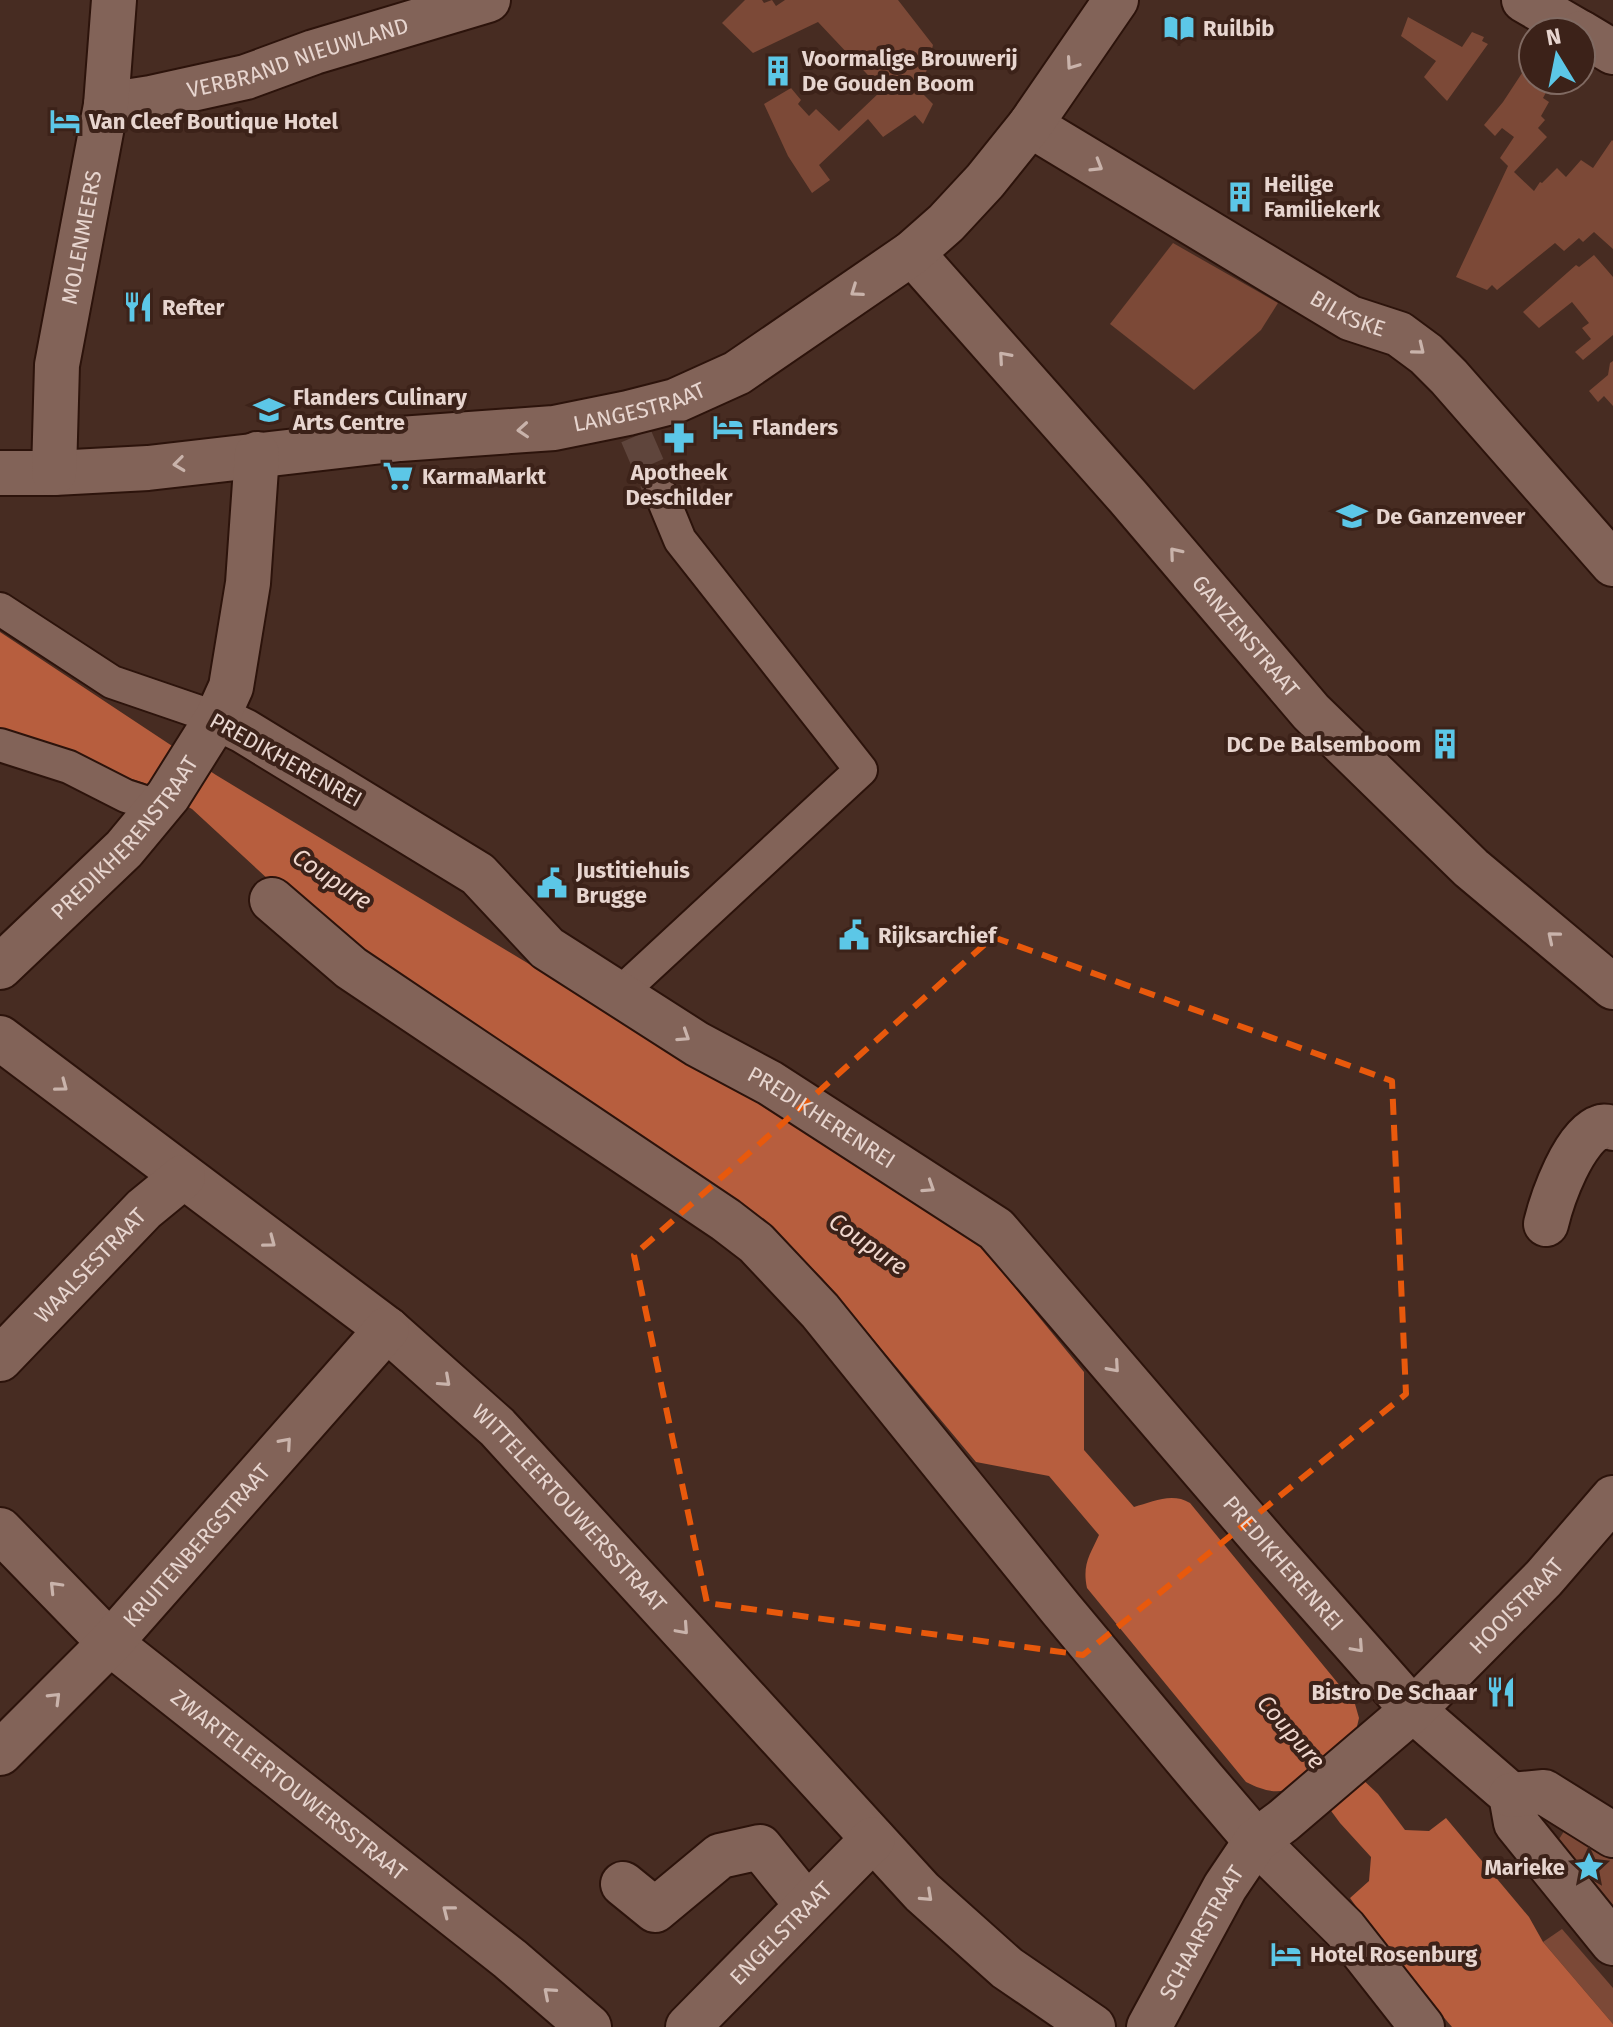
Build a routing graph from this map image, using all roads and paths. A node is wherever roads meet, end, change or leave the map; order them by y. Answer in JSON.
{"nodes":[{"id":1,"x":114,"y":0,"type":"edge"},
{"id":2,"x":488,"y":0,"type":"edge"},
{"id":3,"x":1116,"y":0,"type":"edge"},
{"id":4,"x":1524,"y":0,"type":"edge"},
{"id":5,"x":1551,"y":16,"type":"edge"},
{"id":6,"x":106,"y":105,"type":"junction"},
{"id":7,"x":1030,"y":125,"type":"junction"},
{"id":8,"x":912,"y":253,"type":"junction"},
{"id":9,"x":257,"y":454,"type":"junction"},
{"id":10,"x":0,"y":473,"type":"edge"},
{"id":11,"x":54,"y":473,"type":"junction"},
{"id":12,"x":661,"y":494,"type":"tunnel mouth"},
{"id":13,"x":1613,"y":564,"type":"edge"},
{"id":14,"x":0,"y":609,"type":"edge"},
{"id":15,"x":217,"y":718,"type":"junction"},
{"id":16,"x":0,"y":745,"type":"edge"},
{"id":17,"x":164,"y":802,"type":"junction"},
{"id":18,"x":272,"y":900,"type":"dead end"},
{"id":19,"x":0,"y":967,"type":"edge"},
{"id":20,"x":1613,"y":987,"type":"edge"},
{"id":21,"x":619,"y":994,"type":"junction"},
{"id":22,"x":0,"y":1038,"type":"edge"},
{"id":23,"x":1613,"y":1128,"type":"edge"},
{"id":24,"x":183,"y":1177,"type":"junction"},
{"id":25,"x":1546,"y":1224,"type":"dead end"},
{"id":26,"x":387,"y":1329,"type":"junction"},
{"id":27,"x":0,"y":1359,"type":"edge"},
{"id":28,"x":1613,"y":1498,"type":"edge"},
{"id":29,"x":0,"y":1530,"type":"edge"},
{"id":30,"x":110,"y":1643,"type":"junction"},
{"id":31,"x":1413,"y":1710,"type":"junction"},
{"id":32,"x":0,"y":1753,"type":"edge"},
{"id":33,"x":1358,"y":1758,"type":"joint"},
{"id":34,"x":1511,"y":1795,"type":"junction"},
{"id":35,"x":1270,"y":1831,"type":"junction"},
{"id":36,"x":1613,"y":1835,"type":"edge"},
{"id":37,"x":873,"y":1839,"type":"junction"},
{"id":38,"x":623,"y":1884,"type":"dead end"},
{"id":39,"x":807,"y":1905,"type":"junction"},
{"id":40,"x":1613,"y":1943,"type":"edge"},
{"id":41,"x":589,"y":2027,"type":"edge"},
{"id":42,"x":688,"y":2027,"type":"edge"},
{"id":43,"x":1093,"y":2027,"type":"edge"},
{"id":44,"x":1149,"y":2027,"type":"edge"},
{"id":45,"x":1422,"y":2027,"type":"edge"}],
"edges":[{"from":1,"to":6,"type":"street","name":"MOLENMEERS"},
{"from":2,"to":6,"type":"street","name":"VERBRAND NIEUWLAND"},
{"from":3,"to":7,"type":"street","name":"LANGESTRAAT","one_way":true},
{"from":4,"to":5,"type":"street"},
{"from":6,"to":11,"type":"street","name":"MOLENMEERS"},
{"from":7,"to":8,"type":"street","name":"LANGESTRAAT"},
{"from":7,"to":13,"type":"street","name":"BILKSKE","one_way":true},
{"from":8,"to":9,"type":"street","name":"LANGESTRAAT","one_way":true},
{"from":20,"to":8,"type":"street","name":"GANZENSTRAAT","one_way":true},
{"from":9,"to":11,"type":"street","name":"LANGESTRAAT","one_way":true},
{"from":9,"to":15,"type":"street","name":"PREDIKHERENSTRAAT"},
{"from":10,"to":11,"type":"street","name":"LANGESTRAAT"},
{"from":12,"to":21,"type":"street"},
{"from":14,"to":15,"type":"street","name":"PREDIKHERENREI"},
{"from":15,"to":17,"type":"street","name":"PREDIKHERENSTRAAT"},
{"from":15,"to":21,"type":"street","name":"PREDIKHERENREI"},
{"from":16,"to":17,"type":"street"},
{"from":17,"to":19,"type":"street","name":"PREDIKHERENSTRAAT"},
{"from":18,"to":35,"type":"street"},
{"from":21,"to":31,"type":"street","name":"PREDIKHERENREI","one_way":true},
{"from":22,"to":24,"type":"street","name":"WITTELEERTOUWERSSTRAAT","one_way":true},
{"from":23,"to":25,"type":"street"},
{"from":24,"to":26,"type":"street","name":"WITTELEERTOUWERSSTRAAT","one_way":true},
{"from":24,"to":27,"type":"street","name":"WAALSESTRAAT"},
{"from":30,"to":26,"type":"street","name":"KRUITENBERGSTRAAT","one_way":true},
{"from":26,"to":37,"type":"street","name":"WITTELEERTOUWERSSTRAAT","one_way":true},
{"from":28,"to":31,"type":"street","name":"HOOISTRAAT"},
{"from":30,"to":29,"type":"street","name":"ZWARTELEERTOUWERSSTRAAT","one_way":true},
{"from":32,"to":30,"type":"street","name":"KRUITENBERGSTRAAT","one_way":true},
{"from":41,"to":30,"type":"street","name":"ZWARTELEERTOUWERSSTRAAT","one_way":true},
{"from":31,"to":33,"type":"street","name":"HOOISTRAAT"},
{"from":31,"to":34,"type":"street","name":"PREDIKHERENREI"},
{"from":33,"to":35,"type":"street","name":"SCHAARSTRAAT"},
{"from":34,"to":36,"type":"street"},
{"from":34,"to":40,"type":"street"},
{"from":35,"to":44,"type":"street","name":"SCHAARSTRAAT"},
{"from":35,"to":45,"type":"street"},
{"from":37,"to":39,"type":"street","name":"ENGELSTRAAT"},
{"from":37,"to":43,"type":"street","name":"WITTELEERTOUWERSSTRAAT","one_way":true},
{"from":38,"to":39,"type":"street"},
{"from":39,"to":42,"type":"street","name":"ENGELSTRAAT"}]}
